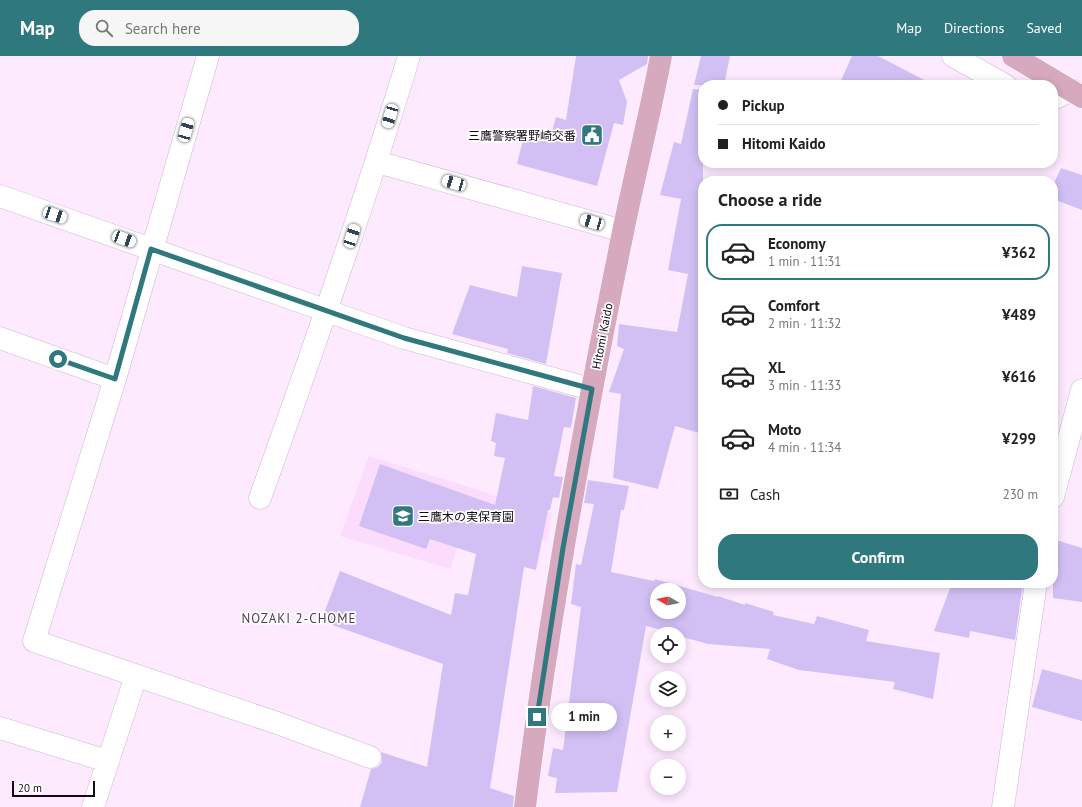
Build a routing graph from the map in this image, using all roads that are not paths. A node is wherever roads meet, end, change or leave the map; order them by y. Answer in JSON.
{"nodes":[{"id":1,"x":208,"y":56,"type":"edge"},
{"id":2,"x":409,"y":56,"type":"edge"},
{"id":3,"x":661,"y":56,"type":"edge"},
{"id":4,"x":953,"y":56,"type":"edge"},
{"id":5,"x":1013,"y":56,"type":"edge"},
{"id":6,"x":996,"y":80,"type":"edge"},
{"id":7,"x":1047,"y":80,"type":"edge"},
{"id":8,"x":1058,"y":87,"type":"edge"},
{"id":9,"x":1069,"y":95,"type":"edge"},
{"id":10,"x":377,"y":162,"type":"junction"},
{"id":11,"x":0,"y":196,"type":"edge"},
{"id":12,"x":623,"y":231,"type":"junction"},
{"id":13,"x":151,"y":249,"type":"junction"},
{"id":14,"x":328,"y":311,"type":"junction"},
{"id":15,"x":0,"y":338,"type":"edge"},
{"id":16,"x":115,"y":379,"type":"junction"},
{"id":17,"x":592,"y":389,"type":"junction"},
{"id":18,"x":1082,"y":390,"type":"edge"},
{"id":19,"x":1058,"y":479,"type":"edge"},
{"id":20,"x":260,"y":498,"type":"dead end"},
{"id":21,"x":1035,"y":588,"type":"edge"},
{"id":22,"x":136,"y":676,"type":"junction"},
{"id":23,"x":0,"y":728,"type":"edge"},
{"id":24,"x":370,"y":757,"type":"dead end"},
{"id":25,"x":107,"y":761,"type":"junction"},
{"id":26,"x":93,"y":807,"type":"edge"},
{"id":27,"x":525,"y":807,"type":"edge"},
{"id":28,"x":1003,"y":807,"type":"edge"}],
"edges":[{"from":1,"to":13,"type":"street"},
{"from":2,"to":10,"type":"street"},
{"from":3,"to":12,"type":"main road","name":"Hitomi Kaido"},
{"from":4,"to":6,"type":"street"},
{"from":5,"to":7,"type":"main road"},
{"from":8,"to":9,"type":"main road"},
{"from":10,"to":12,"type":"street"},
{"from":10,"to":14,"type":"street"},
{"from":11,"to":13,"type":"street"},
{"from":12,"to":17,"type":"main road","name":"Hitomi Kaido"},
{"from":13,"to":14,"type":"street"},
{"from":13,"to":16,"type":"street"},
{"from":14,"to":17,"type":"street"},
{"from":14,"to":20,"type":"street"},
{"from":15,"to":16,"type":"street"},
{"from":16,"to":22,"type":"street"},
{"from":17,"to":27,"type":"main road","name":"Hitomi Kaido"},
{"from":18,"to":19,"type":"street"},
{"from":21,"to":28,"type":"street"},
{"from":22,"to":24,"type":"street"},
{"from":22,"to":25,"type":"street"},
{"from":23,"to":25,"type":"street"},
{"from":25,"to":26,"type":"street"}]}
